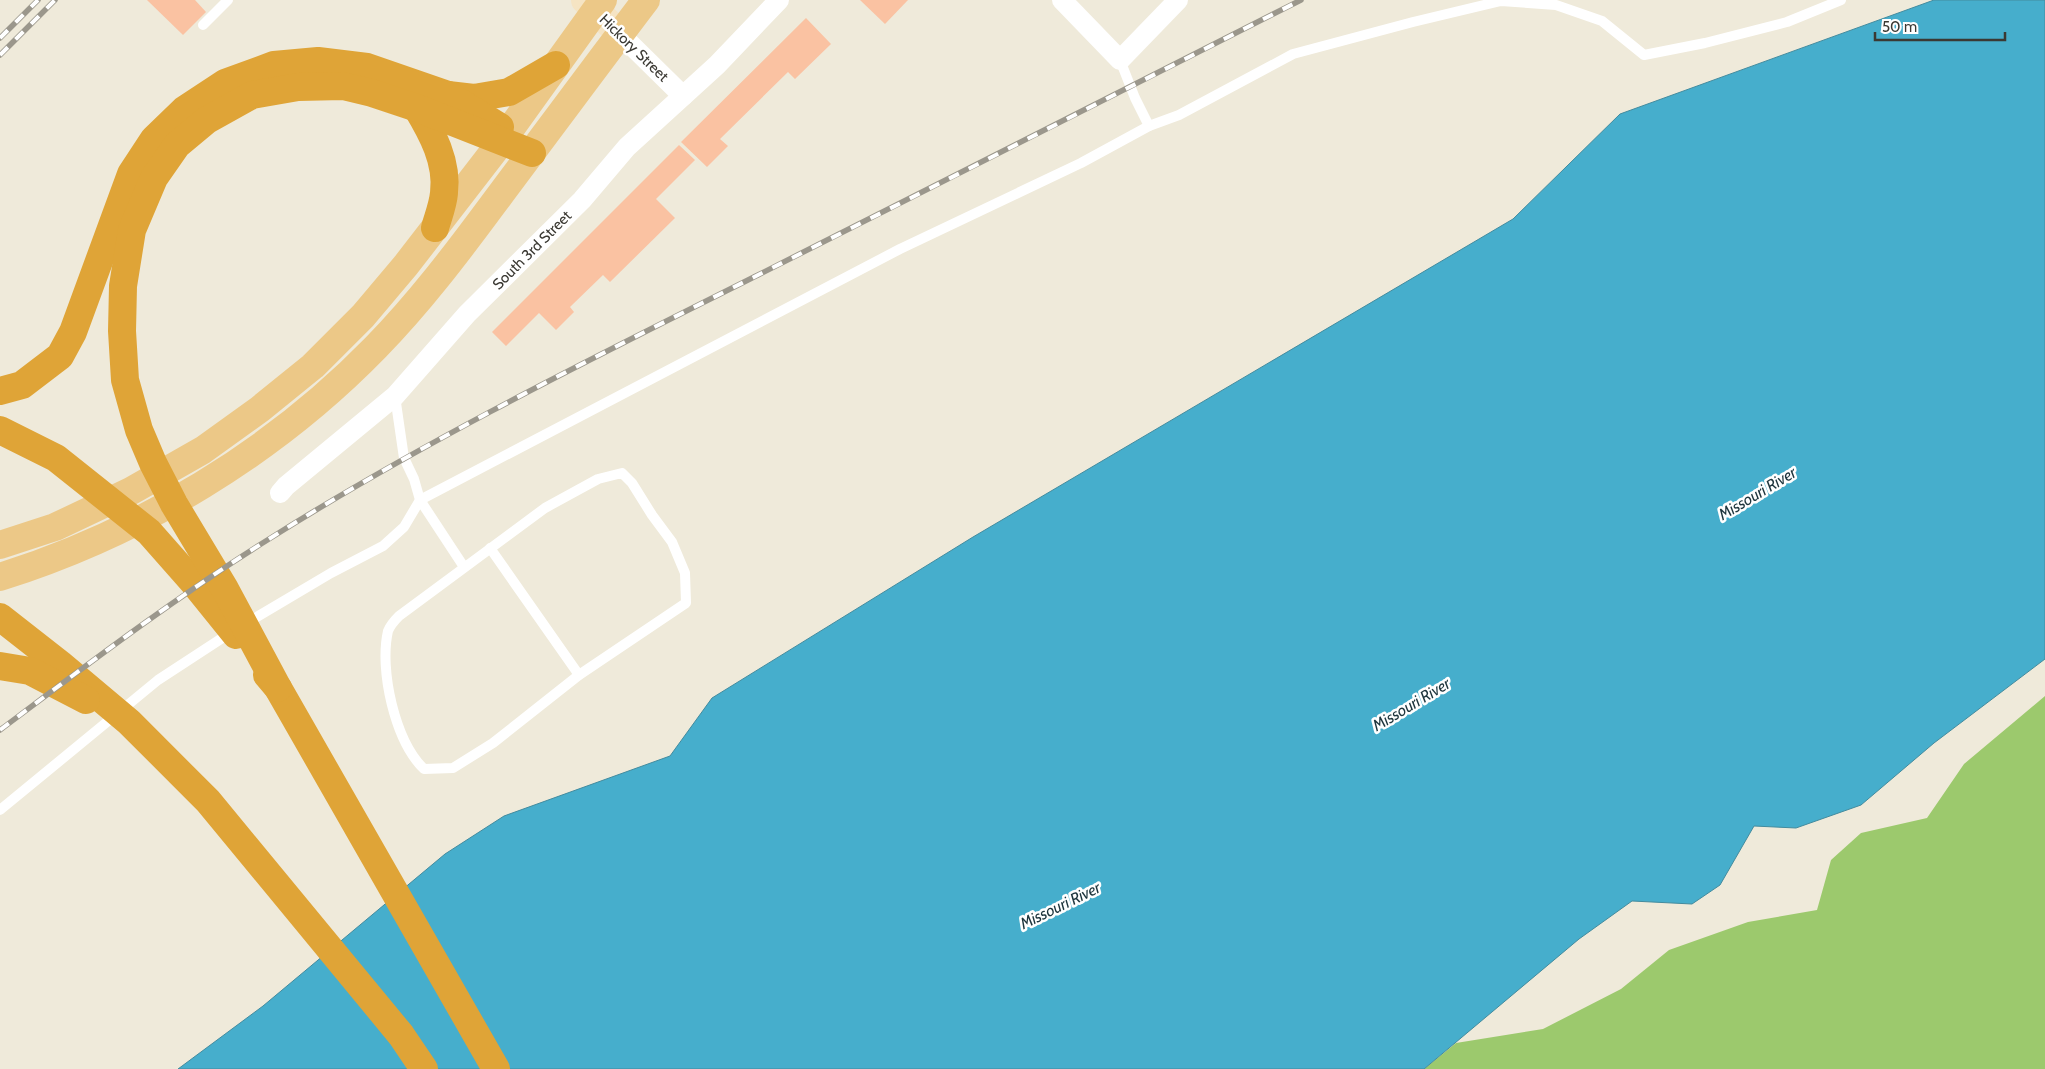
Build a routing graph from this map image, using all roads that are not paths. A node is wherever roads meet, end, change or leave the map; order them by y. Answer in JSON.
{"nodes":[{"id":1,"x":228,"y":0,"type":"edge"},
{"id":2,"x":646,"y":0,"type":"edge"},
{"id":3,"x":779,"y":0,"type":"edge"},
{"id":4,"x":1062,"y":0,"type":"edge"},
{"id":5,"x":1178,"y":0,"type":"edge"},
{"id":6,"x":1841,"y":0,"type":"edge"},
{"id":7,"x":594,"y":3,"type":"edge"},
{"id":8,"x":203,"y":24,"type":"dead end"},
{"id":9,"x":620,"y":34,"type":"junction"},
{"id":10,"x":1120,"y":60,"type":"junction"},
{"id":11,"x":556,"y":65,"type":"junction"},
{"id":12,"x":448,"y":95,"type":"junction"},
{"id":13,"x":683,"y":96,"type":"junction"},
{"id":14,"x":417,"y":108,"type":"junction"},
{"id":15,"x":1149,"y":126,"type":"junction"},
{"id":16,"x":504,"y":137,"type":"junction"},
{"id":17,"x":532,"y":152,"type":"junction"},
{"id":18,"x":435,"y":228,"type":"junction"},
{"id":19,"x":0,"y":391,"type":"edge"},
{"id":20,"x":395,"y":396,"type":"junction"},
{"id":21,"x":11,"y":435,"type":"edge"},
{"id":22,"x":280,"y":493,"type":"dead end"},
{"id":23,"x":420,"y":500,"type":"junction"},
{"id":24,"x":0,"y":545,"type":"edge"},
{"id":25,"x":490,"y":548,"type":"junction"},
{"id":26,"x":464,"y":567,"type":"junction"},
{"id":27,"x":0,"y":577,"type":"edge"},
{"id":28,"x":0,"y":617,"type":"edge"},
{"id":29,"x":0,"y":666,"type":"edge"},
{"id":30,"x":579,"y":675,"type":"junction"},
{"id":31,"x":278,"y":688,"type":"junction"},
{"id":32,"x":129,"y":722,"type":"junction"},
{"id":33,"x":0,"y":810,"type":"edge"},
{"id":34,"x":424,"y":1069,"type":"edge"},
{"id":35,"x":496,"y":1069,"type":"edge"}],
"edges":[{"from":1,"to":8,"type":"lane"},
{"from":2,"to":9,"type":"main road"},
{"from":3,"to":13,"type":"street","name":"South 3rd Street"},
{"from":4,"to":10,"type":"street"},
{"from":5,"to":10,"type":"street"},
{"from":6,"to":15,"type":"lane"},
{"from":7,"to":9,"type":"street","name":"Hickory Street"},
{"from":7,"to":11,"type":"main road"},
{"from":9,"to":13,"type":"street","name":"Hickory Street"},
{"from":9,"to":17,"type":"main road"},
{"from":10,"to":15,"type":"lane"},
{"from":11,"to":12,"type":"highway"},
{"from":11,"to":16,"type":"main road"},
{"from":12,"to":16,"type":"highway"},
{"from":12,"to":19,"type":"highway"},
{"from":13,"to":20,"type":"street","name":"South 3rd Street"},
{"from":14,"to":16,"type":"highway"},
{"from":14,"to":18,"type":"highway"},
{"from":14,"to":31,"type":"highway"},
{"from":15,"to":23,"type":"lane"},
{"from":16,"to":17,"type":"highway"},
{"from":16,"to":18,"type":"main road"},
{"from":17,"to":27,"type":"main road"},
{"from":18,"to":24,"type":"main road"},
{"from":20,"to":22,"type":"street","name":"South 3rd Street"},
{"from":20,"to":23,"type":"lane"},
{"from":21,"to":31,"type":"highway"},
{"from":23,"to":26,"type":"lane"},
{"from":23,"to":33,"type":"lane"},
{"from":25,"to":26,"type":"lane"},
{"from":25,"to":30,"type":"lane"},
{"from":25,"to":30,"type":"lane"},
{"from":26,"to":30,"type":"lane"},
{"from":28,"to":32,"type":"highway"},
{"from":29,"to":32,"type":"highway"},
{"from":31,"to":35,"type":"highway"},
{"from":32,"to":34,"type":"highway"}]}
